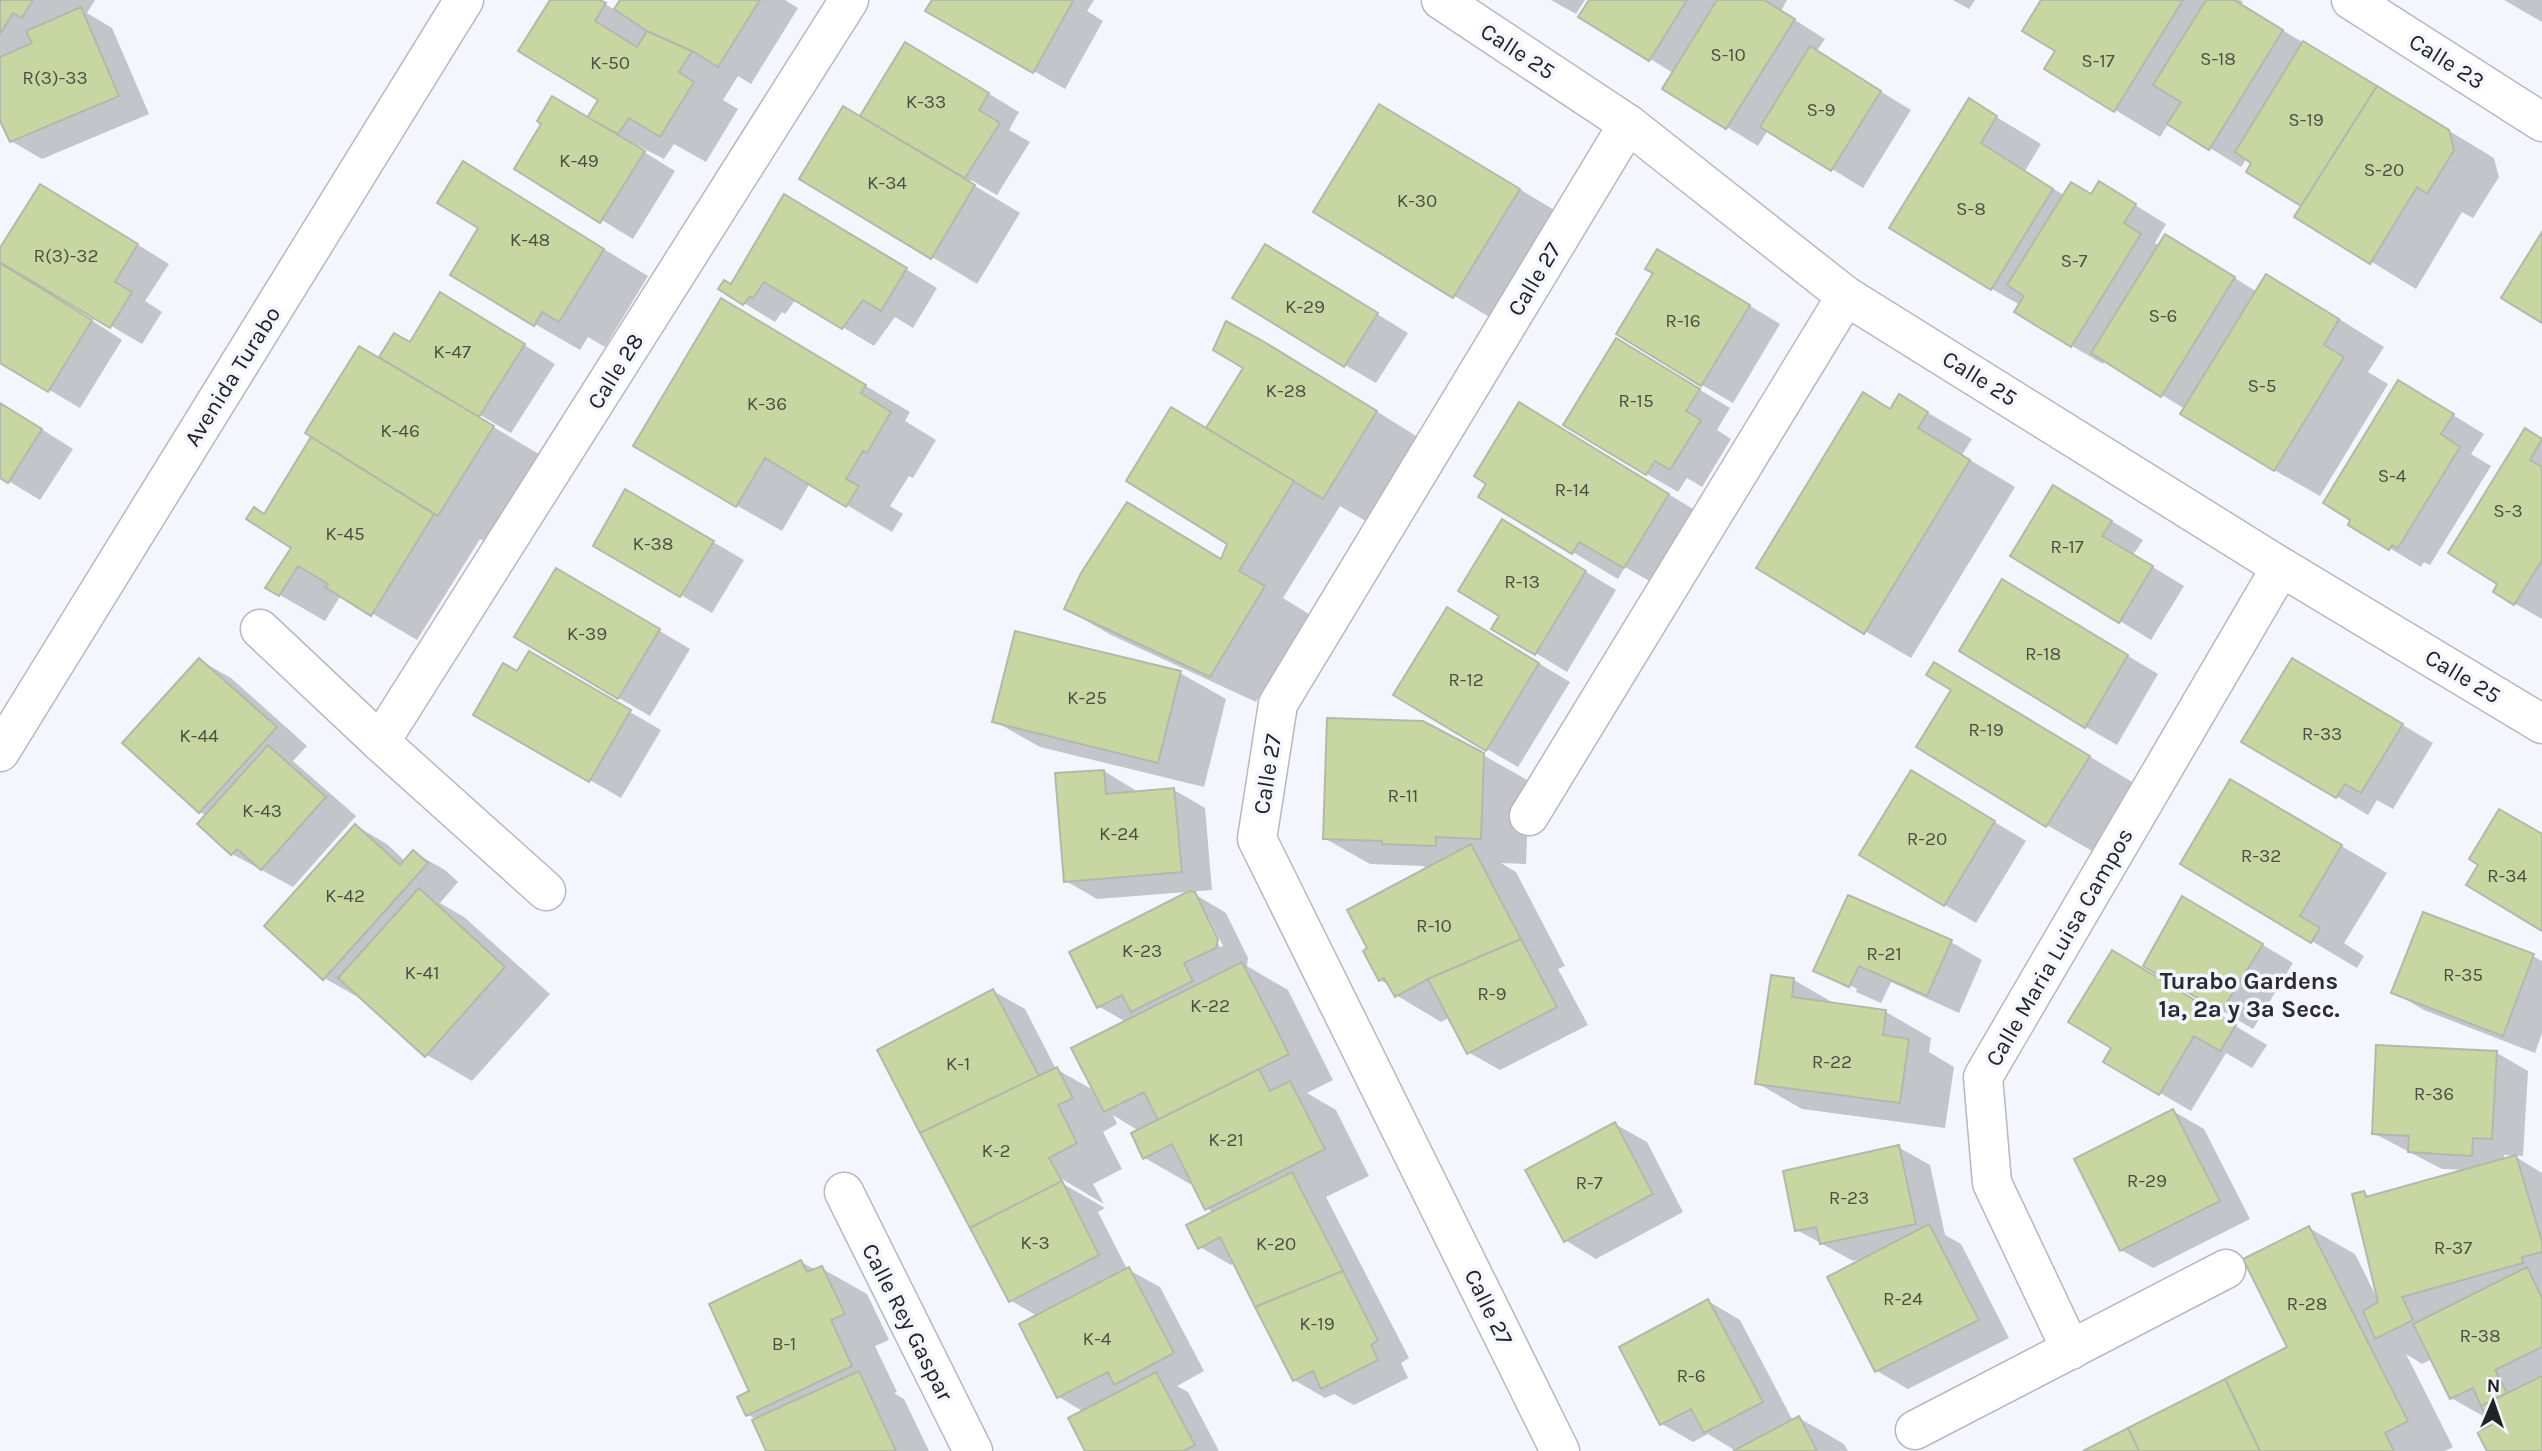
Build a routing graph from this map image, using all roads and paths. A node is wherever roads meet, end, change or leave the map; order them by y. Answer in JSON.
{"nodes":[{"id":1,"x":464,"y":0,"type":"edge"},
{"id":2,"x":849,"y":0,"type":"edge"},
{"id":3,"x":1441,"y":0,"type":"edge"},
{"id":4,"x":2351,"y":0,"type":"edge"},
{"id":5,"x":2542,"y":122,"type":"edge"},
{"id":6,"x":1628,"y":124,"type":"junction"},
{"id":7,"x":1846,"y":296,"type":"junction"},
{"id":8,"x":2281,"y":567,"type":"junction"},
{"id":9,"x":260,"y":629,"type":"dead end"},
{"id":10,"x":2542,"y":724,"type":"edge"},
{"id":11,"x":380,"y":742,"type":"junction"},
{"id":12,"x":0,"y":752,"type":"edge"},
{"id":13,"x":1529,"y":816,"type":"dead end"},
{"id":14,"x":546,"y":891,"type":"dead end"},
{"id":15,"x":844,"y":1192,"type":"dead end"},
{"id":16,"x":2226,"y":1269,"type":"dead end"},
{"id":17,"x":2071,"y":1350,"type":"junction"},
{"id":18,"x":1915,"y":1430,"type":"dead end"},
{"id":19,"x":973,"y":1451,"type":"edge"},
{"id":20,"x":1560,"y":1451,"type":"edge"}],
"edges":[{"from":1,"to":12,"type":"street","name":"Avenida Turabo"},
{"from":2,"to":11,"type":"street","name":"Calle 28"},
{"from":3,"to":6,"type":"street","name":"Calle 25"},
{"from":4,"to":5,"type":"street","name":"Calle 23"},
{"from":6,"to":7,"type":"street","name":"Calle 25"},
{"from":6,"to":20,"type":"street","name":"Calle 27"},
{"from":7,"to":8,"type":"street","name":"Calle 25"},
{"from":7,"to":13,"type":"street"},
{"from":8,"to":10,"type":"street","name":"Calle 25"},
{"from":8,"to":17,"type":"street","name":"Calle Maria Luisa Campos"},
{"from":9,"to":11,"type":"street"},
{"from":11,"to":14,"type":"street"},
{"from":15,"to":19,"type":"street","name":"Calle Rey Gaspar"},
{"from":16,"to":17,"type":"street"},
{"from":17,"to":18,"type":"street"}]}
